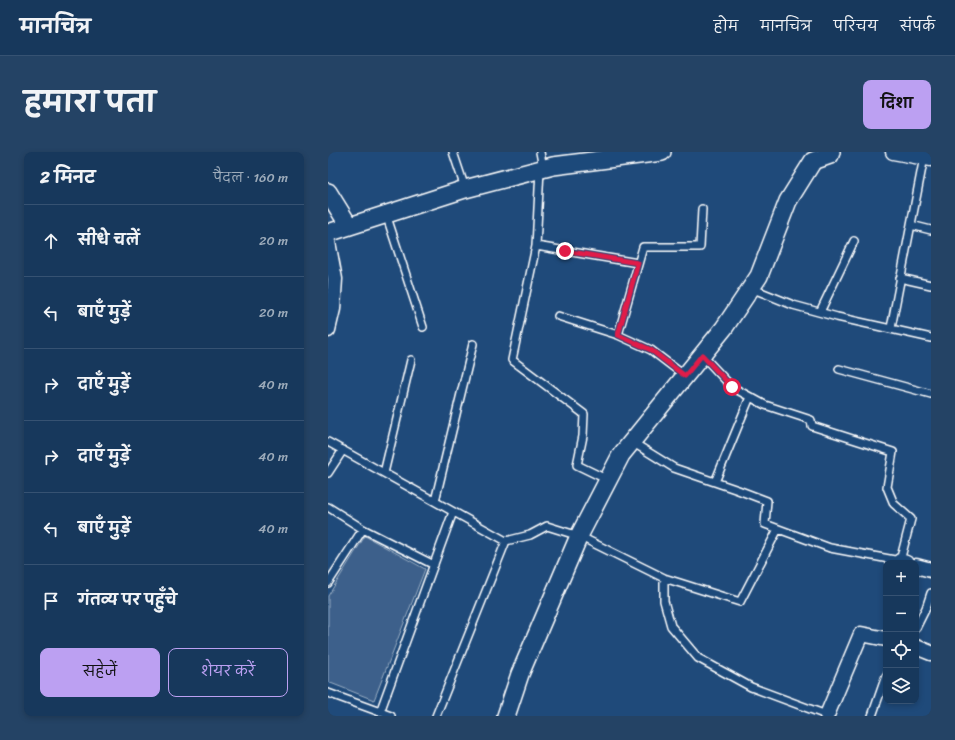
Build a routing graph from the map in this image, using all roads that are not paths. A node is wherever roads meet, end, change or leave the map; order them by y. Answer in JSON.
{"nodes":[{"id":1,"x":453,"y":152,"type":"edge"},
{"id":2,"x":540,"y":152,"type":"edge"},
{"id":3,"x":662,"y":152,"type":"edge"},
{"id":4,"x":831,"y":152,"type":"edge"},
{"id":5,"x":893,"y":152,"type":"edge"},
{"id":6,"x":908,"y":153,"type":"edge"},
{"id":7,"x":927,"y":158,"type":"edge"},
{"id":8,"x":541,"y":169,"type":"junction"},
{"id":9,"x":465,"y":189,"type":"junction"},
{"id":10,"x":328,"y":192,"type":"edge"},
{"id":11,"x":702,"y":209,"type":"dead end"},
{"id":12,"x":386,"y":214,"type":"junction"},
{"id":13,"x":348,"y":226,"type":"junction"},
{"id":14,"x":911,"y":226,"type":"junction"},
{"id":15,"x":931,"y":230,"type":"edge"},
{"id":16,"x":328,"y":233,"type":"edge"},
{"id":17,"x":854,"y":241,"type":"dead end"},
{"id":18,"x":328,"y":242,"type":"edge"},
{"id":19,"x":536,"y":246,"type":"junction"},
{"id":20,"x":638,"y":263,"type":"junction"},
{"id":21,"x":900,"y":278,"type":"junction"},
{"id":22,"x":931,"y":286,"type":"edge"},
{"id":23,"x":751,"y":288,"type":"junction"},
{"id":24,"x":820,"y":312,"type":"junction"},
{"id":25,"x":558,"y":316,"type":"dead end"},
{"id":26,"x":422,"y":327,"type":"dead end"},
{"id":27,"x":890,"y":328,"type":"junction"},
{"id":28,"x":328,"y":330,"type":"edge"},
{"id":29,"x":618,"y":335,"type":"junction"},
{"id":30,"x":931,"y":338,"type":"edge"},
{"id":31,"x":473,"y":344,"type":"dead end"},
{"id":32,"x":702,"y":355,"type":"junction"},
{"id":33,"x":411,"y":360,"type":"dead end"},
{"id":34,"x":838,"y":369,"type":"dead end"},
{"id":35,"x":685,"y":376,"type":"junction"},
{"id":36,"x":931,"y":394,"type":"edge"},
{"id":37,"x":750,"y":397,"type":"junction"},
{"id":38,"x":328,"y":442,"type":"edge"},
{"id":39,"x":632,"y":442,"type":"junction"},
{"id":40,"x":343,"y":450,"type":"junction"},
{"id":41,"x":328,"y":473,"type":"edge"},
{"id":42,"x":384,"y":473,"type":"junction"},
{"id":43,"x":608,"y":480,"type":"junction"},
{"id":44,"x":714,"y":482,"type":"junction"},
{"id":45,"x":435,"y":501,"type":"junction"},
{"id":46,"x":328,"y":507,"type":"edge"},
{"id":47,"x":453,"y":512,"type":"junction"},
{"id":48,"x":363,"y":529,"type":"junction"},
{"id":49,"x":778,"y":529,"type":"junction"},
{"id":50,"x":579,"y":536,"type":"junction"},
{"id":51,"x":506,"y":541,"type":"junction"},
{"id":52,"x":893,"y":560,"type":"edge"},
{"id":53,"x":903,"y":560,"type":"edge"},
{"id":54,"x":434,"y":566,"type":"junction"},
{"id":55,"x":919,"y":567,"type":"edge"},
{"id":56,"x":931,"y":570,"type":"edge"},
{"id":57,"x":664,"y":578,"type":"junction"},
{"id":58,"x":328,"y":583,"type":"edge"},
{"id":59,"x":931,"y":593,"type":"edge"},
{"id":60,"x":919,"y":622,"type":"edge"},
{"id":61,"x":883,"y":638,"type":"edge"},
{"id":62,"x":919,"y":648,"type":"edge"},
{"id":63,"x":931,"y":653,"type":"edge"},
{"id":64,"x":883,"y":685,"type":"edge"},
{"id":65,"x":328,"y":693,"type":"edge"},
{"id":66,"x":380,"y":712,"type":"junction"},
{"id":67,"x":828,"y":715,"type":"edge"},
{"id":68,"x":391,"y":716,"type":"edge"},
{"id":69,"x":438,"y":716,"type":"edge"},
{"id":70,"x":506,"y":716,"type":"edge"},
{"id":71,"x":872,"y":716,"type":"edge"}],
"edges":[{"from":1,"to":9,"type":"lane"},
{"from":2,"to":8,"type":"lane"},
{"from":3,"to":8,"type":"street"},
{"from":4,"to":23,"type":"street"},
{"from":5,"to":6,"type":"street"},
{"from":6,"to":7,"type":"street"},
{"from":7,"to":14,"type":"lane"},
{"from":8,"to":9,"type":"street"},
{"from":8,"to":19,"type":"lane"},
{"from":9,"to":12,"type":"street"},
{"from":10,"to":13,"type":"street"},
{"from":11,"to":20,"type":"lane"},
{"from":12,"to":13,"type":"street"},
{"from":12,"to":26,"type":"lane"},
{"from":13,"to":16,"type":"street"},
{"from":14,"to":15,"type":"lane"},
{"from":14,"to":21,"type":"lane"},
{"from":17,"to":24,"type":"lane"},
{"from":18,"to":28,"type":"street"},
{"from":19,"to":20,"type":"lane"},
{"from":19,"to":43,"type":"lane"},
{"from":20,"to":29,"type":"lane"},
{"from":21,"to":22,"type":"lane"},
{"from":21,"to":27,"type":"lane"},
{"from":23,"to":24,"type":"lane"},
{"from":23,"to":32,"type":"street"},
{"from":24,"to":27,"type":"lane"},
{"from":25,"to":29,"type":"lane"},
{"from":27,"to":30,"type":"lane"},
{"from":29,"to":35,"type":"lane"},
{"from":31,"to":45,"type":"lane"},
{"from":32,"to":35,"type":"street"},
{"from":32,"to":37,"type":"lane"},
{"from":33,"to":42,"type":"lane"},
{"from":34,"to":36,"type":"lane"},
{"from":35,"to":39,"type":"street"},
{"from":37,"to":44,"type":"lane"},
{"from":37,"to":53,"type":"lane"},
{"from":38,"to":40,"type":"lane"},
{"from":39,"to":43,"type":"street"},
{"from":39,"to":44,"type":"lane"},
{"from":40,"to":41,"type":"lane"},
{"from":40,"to":42,"type":"lane"},
{"from":42,"to":45,"type":"lane"},
{"from":43,"to":50,"type":"street"},
{"from":44,"to":49,"type":"lane"},
{"from":45,"to":47,"type":"lane"},
{"from":46,"to":48,"type":"lane"},
{"from":47,"to":51,"type":"lane"},
{"from":47,"to":54,"type":"lane"},
{"from":48,"to":54,"type":"lane"},
{"from":48,"to":58,"type":"lane"},
{"from":49,"to":52,"type":"lane"},
{"from":49,"to":57,"type":"lane"},
{"from":50,"to":51,"type":"lane"},
{"from":50,"to":57,"type":"lane"},
{"from":50,"to":70,"type":"street"},
{"from":51,"to":69,"type":"lane"},
{"from":54,"to":66,"type":"lane"},
{"from":55,"to":56,"type":"street"},
{"from":57,"to":67,"type":"lane"},
{"from":59,"to":60,"type":"lane"},
{"from":61,"to":67,"type":"street"},
{"from":62,"to":63,"type":"street"},
{"from":64,"to":71,"type":"lane"},
{"from":65,"to":66,"type":"lane"},
{"from":66,"to":68,"type":"lane"}]}
